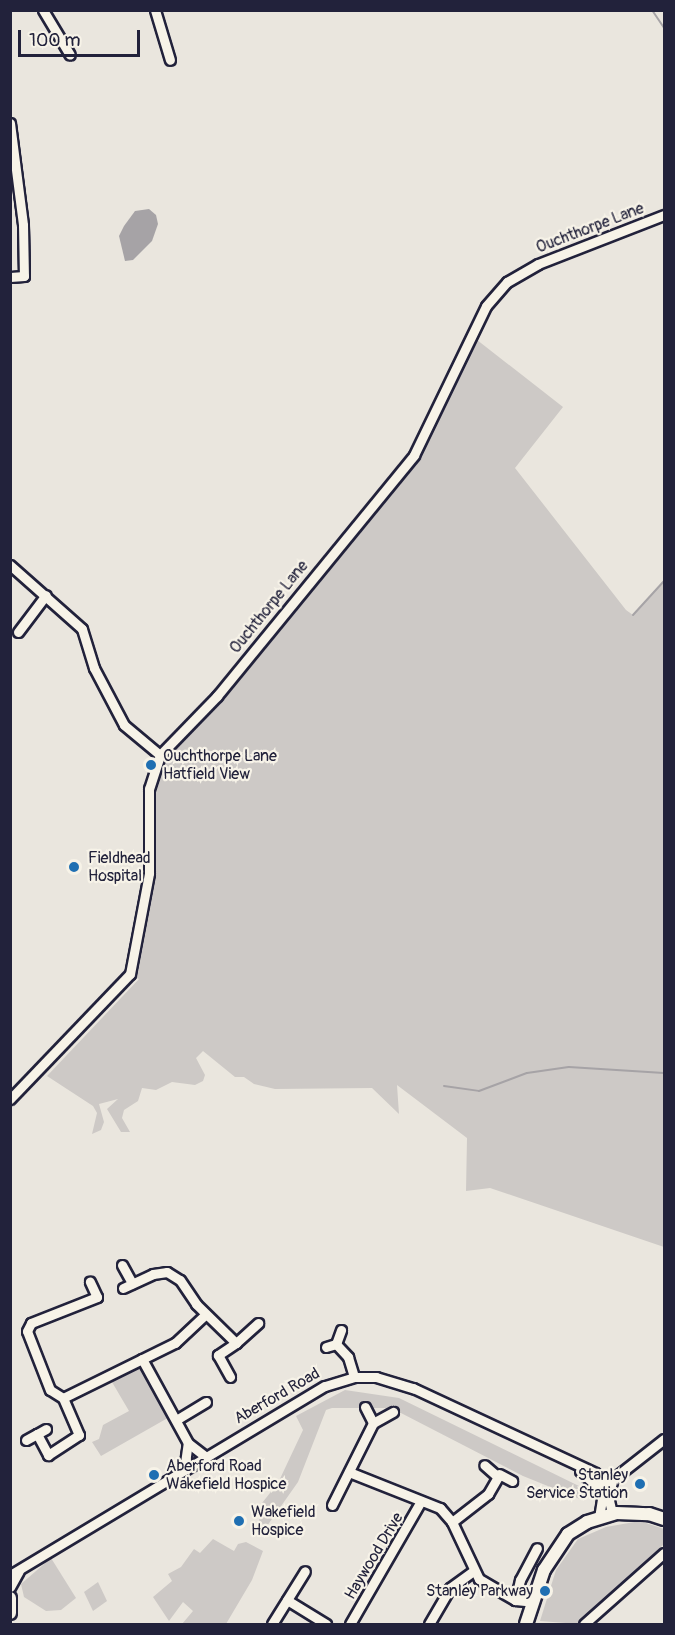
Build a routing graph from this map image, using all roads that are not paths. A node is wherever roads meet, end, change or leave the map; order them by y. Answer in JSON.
{"nodes":[{"id":1,"x":43,"y":10,"type":"edge"},
{"id":2,"x":160,"y":12,"type":"edge"},
{"id":3,"x":70,"y":55,"type":"dead end"},
{"id":4,"x":170,"y":60,"type":"dead end"},
{"id":5,"x":10,"y":123,"type":"edge"},
{"id":6,"x":664,"y":215,"type":"edge"},
{"id":7,"x":10,"y":277,"type":"edge"},
{"id":8,"x":10,"y":565,"type":"edge"},
{"id":9,"x":46,"y":595,"type":"junction"},
{"id":10,"x":18,"y":633,"type":"dead end"},
{"id":11,"x":160,"y":755,"type":"junction"},
{"id":12,"x":10,"y":1099,"type":"edge"},
{"id":13,"x":122,"y":1265,"type":"dead end"},
{"id":14,"x":90,"y":1282,"type":"dead end"},
{"id":15,"x":132,"y":1282,"type":"junction"},
{"id":16,"x":123,"y":1288,"type":"dead end"},
{"id":17,"x":206,"y":1314,"type":"junction"},
{"id":18,"x":258,"y":1323,"type":"dead end"},
{"id":19,"x":341,"y":1330,"type":"dead end"},
{"id":20,"x":236,"y":1344,"type":"junction"},
{"id":21,"x":142,"y":1359,"type":"junction"},
{"id":22,"x":230,"y":1377,"type":"dead end"},
{"id":23,"x":354,"y":1377,"type":"junction"},
{"id":24,"x":63,"y":1398,"type":"junction"},
{"id":25,"x":206,"y":1402,"type":"dead end"},
{"id":26,"x":364,"y":1407,"type":"dead end"},
{"id":27,"x":393,"y":1412,"type":"dead end"},
{"id":28,"x":176,"y":1420,"type":"junction"},
{"id":29,"x":373,"y":1423,"type":"junction"},
{"id":30,"x":664,"y":1438,"type":"edge"},
{"id":31,"x":26,"y":1440,"type":"dead end"},
{"id":32,"x":188,"y":1443,"type":"junction"},
{"id":33,"x":206,"y":1457,"type":"junction"},
{"id":34,"x":484,"y":1465,"type":"dead end"},
{"id":35,"x":184,"y":1470,"type":"junction"},
{"id":36,"x":349,"y":1472,"type":"junction"},
{"id":37,"x":498,"y":1474,"type":"junction"},
{"id":38,"x":512,"y":1481,"type":"dead end"},
{"id":39,"x":608,"y":1484,"type":"junction"},
{"id":40,"x":421,"y":1501,"type":"junction"},
{"id":41,"x":332,"y":1505,"type":"dead end"},
{"id":42,"x":605,"y":1516,"type":"junction"},
{"id":43,"x":664,"y":1520,"type":"edge"},
{"id":44,"x":452,"y":1522,"type":"junction"},
{"id":45,"x":537,"y":1548,"type":"dead end"},
{"id":46,"x":664,"y":1554,"type":"edge"},
{"id":47,"x":304,"y":1571,"type":"dead end"},
{"id":48,"x":473,"y":1571,"type":"junction"},
{"id":49,"x":15,"y":1573,"type":"edge"},
{"id":50,"x":10,"y":1587,"type":"edge"},
{"id":51,"x":10,"y":1598,"type":"edge"},
{"id":52,"x":287,"y":1600,"type":"junction"},
{"id":53,"x":515,"y":1600,"type":"junction"},
{"id":54,"x":533,"y":1602,"type":"junction"},
{"id":55,"x":10,"y":1613,"type":"edge"},
{"id":56,"x":272,"y":1624,"type":"edge"},
{"id":57,"x":326,"y":1624,"type":"edge"},
{"id":58,"x":350,"y":1624,"type":"edge"},
{"id":59,"x":429,"y":1624,"type":"edge"},
{"id":60,"x":526,"y":1624,"type":"edge"},
{"id":61,"x":587,"y":1624,"type":"edge"}],
"edges":[{"from":1,"to":3,"type":"street"},
{"from":2,"to":4,"type":"street"},
{"from":5,"to":7,"type":"street"},
{"from":6,"to":11,"type":"street","name":"Ouchthorpe Lane"},
{"from":8,"to":9,"type":"street"},
{"from":9,"to":10,"type":"street"},
{"from":9,"to":11,"type":"street"},
{"from":11,"to":12,"type":"street","name":"Ouchthorpe Lane"},
{"from":13,"to":15,"type":"street"},
{"from":14,"to":24,"type":"street"},
{"from":15,"to":16,"type":"street"},
{"from":15,"to":17,"type":"street"},
{"from":17,"to":20,"type":"street"},
{"from":17,"to":21,"type":"street"},
{"from":18,"to":20,"type":"street"},
{"from":19,"to":23,"type":"street"},
{"from":20,"to":22,"type":"street"},
{"from":21,"to":24,"type":"street"},
{"from":21,"to":28,"type":"street"},
{"from":23,"to":33,"type":"street","name":"Aberford Road"},
{"from":23,"to":39,"type":"street","name":"Aberford Road"},
{"from":24,"to":31,"type":"street"},
{"from":25,"to":28,"type":"street"},
{"from":26,"to":29,"type":"street"},
{"from":27,"to":29,"type":"street"},
{"from":28,"to":32,"type":"street"},
{"from":29,"to":36,"type":"street"},
{"from":30,"to":39,"type":"street"},
{"from":32,"to":33,"type":"street"},
{"from":32,"to":35,"type":"street"},
{"from":33,"to":35,"type":"street","name":"Aberford Road"},
{"from":34,"to":37,"type":"street"},
{"from":35,"to":49,"type":"street","name":"Aberford Road"},
{"from":36,"to":40,"type":"street"},
{"from":36,"to":41,"type":"street"},
{"from":37,"to":38,"type":"street"},
{"from":37,"to":44,"type":"street"},
{"from":39,"to":42,"type":"street"},
{"from":40,"to":44,"type":"street"},
{"from":40,"to":58,"type":"street","name":"Haywood Drive"},
{"from":42,"to":43,"type":"main road"},
{"from":42,"to":54,"type":"main road"},
{"from":44,"to":48,"type":"street"},
{"from":45,"to":53,"type":"street"},
{"from":46,"to":61,"type":"street"},
{"from":47,"to":52,"type":"street"},
{"from":48,"to":53,"type":"street"},
{"from":48,"to":59,"type":"street"},
{"from":49,"to":50,"type":"street","name":"Aberford Road"},
{"from":51,"to":55,"type":"main road"},
{"from":52,"to":56,"type":"street"},
{"from":52,"to":57,"type":"street"},
{"from":53,"to":54,"type":"street"},
{"from":54,"to":60,"type":"main road"}]}
